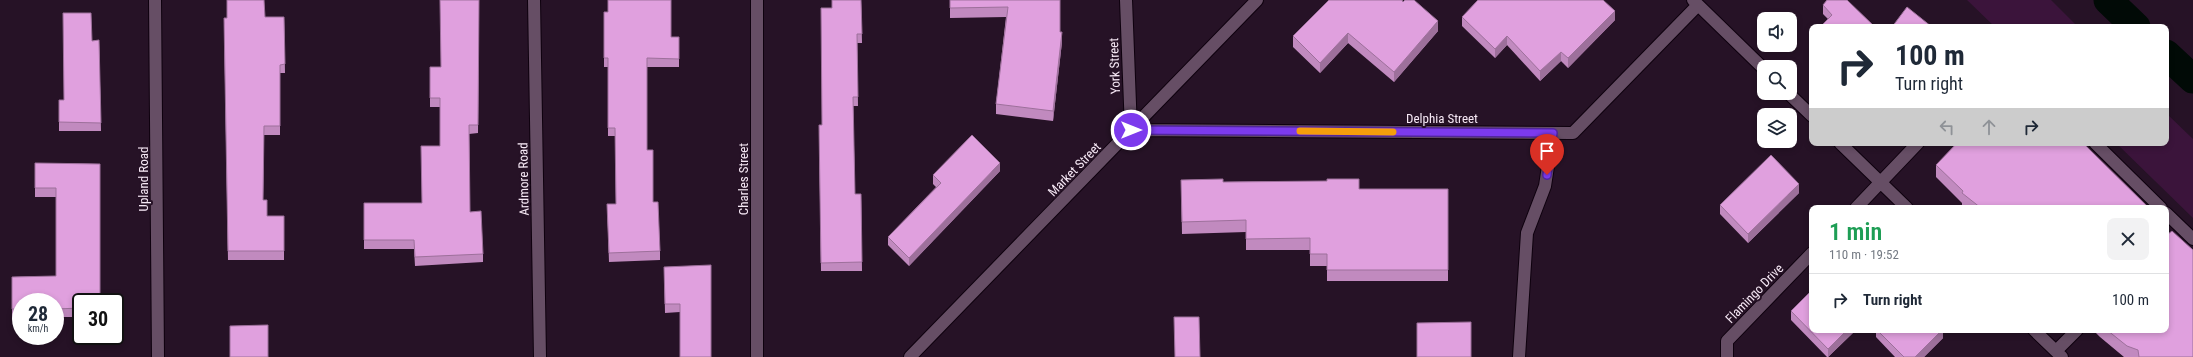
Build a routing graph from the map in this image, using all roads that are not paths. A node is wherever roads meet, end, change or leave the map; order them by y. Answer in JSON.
{"nodes":[{"id":1,"x":155,"y":0,"type":"edge"},
{"id":2,"x":534,"y":0,"type":"edge"},
{"id":3,"x":757,"y":0,"type":"edge"},
{"id":4,"x":1126,"y":0,"type":"edge"},
{"id":5,"x":1258,"y":0,"type":"edge"},
{"id":6,"x":1695,"y":2,"type":"edge"},
{"id":7,"x":1757,"y":62,"type":"edge"},
{"id":8,"x":1795,"y":100,"type":"edge"},
{"id":9,"x":1809,"y":113,"type":"edge"},
{"id":10,"x":1131,"y":130,"type":"junction"},
{"id":11,"x":1553,"y":133,"type":"junction"},
{"id":12,"x":1843,"y":146,"type":"edge"},
{"id":13,"x":1915,"y":146,"type":"edge"},
{"id":14,"x":2098,"y":146,"type":"edge"},
{"id":15,"x":1880,"y":182,"type":"junction"},
{"id":16,"x":1859,"y":205,"type":"edge"},
{"id":17,"x":1904,"y":205,"type":"edge"},
{"id":18,"x":2158,"y":205,"type":"edge"},
{"id":19,"x":2169,"y":216,"type":"edge"},
{"id":20,"x":2179,"y":226,"type":"junction"},
{"id":21,"x":2170,"y":234,"type":"edge"},
{"id":22,"x":2193,"y":239,"type":"edge"},
{"id":23,"x":1809,"y":256,"type":"edge"},
{"id":24,"x":2037,"y":333,"type":"edge"},
{"id":25,"x":2075,"y":333,"type":"edge"},
{"id":26,"x":2059,"y":354,"type":"edge"},
{"id":27,"x":158,"y":357,"type":"edge"},
{"id":28,"x":540,"y":357,"type":"edge"},
{"id":29,"x":757,"y":357,"type":"edge"},
{"id":30,"x":910,"y":357,"type":"edge"},
{"id":31,"x":1519,"y":357,"type":"edge"},
{"id":32,"x":1727,"y":357,"type":"edge"}],
"edges":[{"from":1,"to":27,"type":"street","name":"Upland Road"},
{"from":2,"to":28,"type":"street","name":"Ardmore Road"},
{"from":3,"to":29,"type":"street","name":"Charles Street"},
{"from":4,"to":10,"type":"street","name":"York Street"},
{"from":5,"to":10,"type":"street","name":"Market Street"},
{"from":6,"to":7,"type":"street"},
{"from":6,"to":11,"type":"street","name":"Delphia Street"},
{"from":8,"to":9,"type":"street"},
{"from":10,"to":11,"type":"street","name":"Delphia Street"},
{"from":10,"to":30,"type":"street","name":"Market Street"},
{"from":11,"to":31,"type":"street"},
{"from":12,"to":15,"type":"street"},
{"from":13,"to":15,"type":"street"},
{"from":14,"to":18,"type":"street"},
{"from":15,"to":16,"type":"street"},
{"from":15,"to":17,"type":"street"},
{"from":19,"to":20,"type":"street"},
{"from":20,"to":21,"type":"street"},
{"from":20,"to":22,"type":"street"},
{"from":23,"to":32,"type":"street","name":"Flamingo Drive"},
{"from":24,"to":26,"type":"street"},
{"from":25,"to":26,"type":"street"}]}
